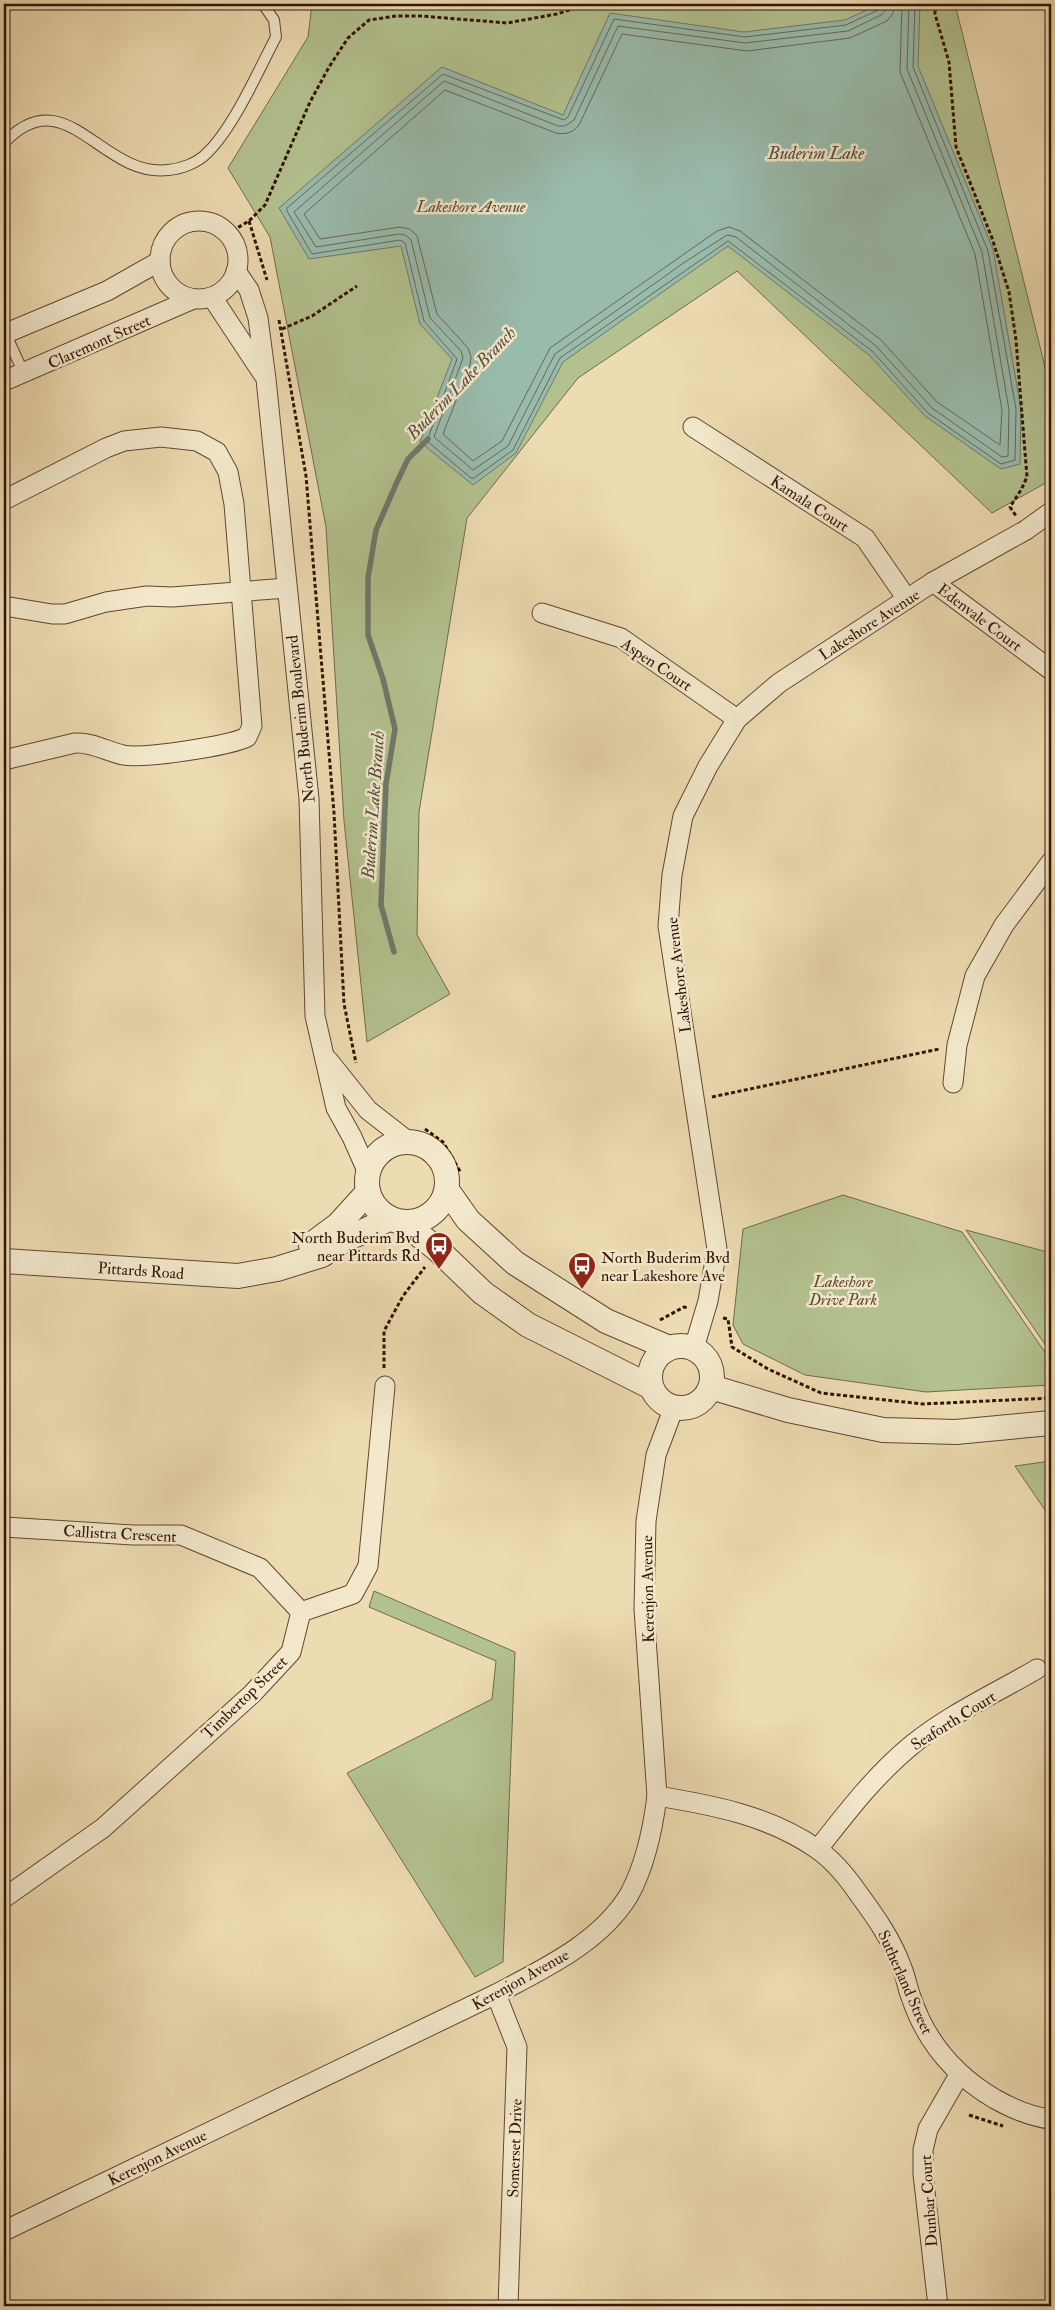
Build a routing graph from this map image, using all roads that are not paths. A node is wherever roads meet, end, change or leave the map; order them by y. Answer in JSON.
{"nodes":[{"id":1,"x":263,"y":4,"type":"edge"},
{"id":2,"x":4,"y":143,"type":"edge"},
{"id":3,"x":160,"y":261,"type":"junction"},
{"id":4,"x":236,"y":271,"type":"junction"},
{"id":5,"x":212,"y":297,"type":"junction"},
{"id":6,"x":193,"y":299,"type":"junction"},
{"id":7,"x":4,"y":332,"type":"edge"},
{"id":8,"x":24,"y":374,"type":"junction"},
{"id":9,"x":266,"y":379,"type":"junction"},
{"id":10,"x":4,"y":381,"type":"edge"},
{"id":11,"x":693,"y":427,"type":"dead end"},
{"id":12,"x":4,"y":500,"type":"edge"},
{"id":13,"x":1051,"y":512,"type":"edge"},
{"id":14,"x":933,"y":582,"type":"junction"},
{"id":15,"x":287,"y":588,"type":"junction"},
{"id":16,"x":240,"y":592,"type":"junction"},
{"id":17,"x":907,"y":599,"type":"junction"},
{"id":18,"x":4,"y":606,"type":"edge"},
{"id":19,"x":542,"y":613,"type":"dead end"},
{"id":20,"x":1051,"y":670,"type":"edge"},
{"id":21,"x":737,"y":718,"type":"junction"},
{"id":22,"x":4,"y":760,"type":"edge"},
{"id":23,"x":1051,"y":862,"type":"edge"},
{"id":24,"x":326,"y":1057,"type":"junction"},
{"id":25,"x":953,"y":1083,"type":"dead end"},
{"id":26,"x":415,"y":1135,"type":"junction"},
{"id":27,"x":368,"y":1183,"type":"junction"},
{"id":28,"x":455,"y":1184,"type":"junction"},
{"id":29,"x":396,"y":1221,"type":"junction"},
{"id":30,"x":4,"y":1261,"type":"edge"},
{"id":31,"x":277,"y":1269,"type":"junction"},
{"id":32,"x":670,"y":1348,"type":"junction"},
{"id":33,"x":694,"y":1348,"type":"junction"},
{"id":34,"x":384,"y":1386,"type":"road end"},
{"id":35,"x":651,"y":1387,"type":"junction"},
{"id":36,"x":711,"y":1387,"type":"junction"},
{"id":37,"x":674,"y":1407,"type":"junction"},
{"id":38,"x":1051,"y":1423,"type":"edge"},
{"id":39,"x":4,"y":1527,"type":"edge"},
{"id":40,"x":301,"y":1612,"type":"junction"},
{"id":41,"x":1038,"y":1669,"type":"dead end"},
{"id":42,"x":657,"y":1796,"type":"junction"},
{"id":43,"x":818,"y":1849,"type":"junction"},
{"id":44,"x":4,"y":1898,"type":"edge"},
{"id":45,"x":496,"y":1994,"type":"junction"},
{"id":46,"x":959,"y":2075,"type":"junction"},
{"id":47,"x":1051,"y":2120,"type":"edge"},
{"id":48,"x":4,"y":2231,"type":"edge"},
{"id":49,"x":508,"y":2306,"type":"edge"},
{"id":50,"x":938,"y":2306,"type":"edge"}],
"edges":[{"from":1,"to":2,"type":"lane"},
{"from":3,"to":4,"type":"street"},
{"from":3,"to":6,"type":"street"},
{"from":3,"to":7,"type":"street"},
{"from":4,"to":5,"type":"street"},
{"from":4,"to":9,"type":"street","name":"North Buderim Boulevard"},
{"from":5,"to":6,"type":"street"},
{"from":5,"to":9,"type":"street","name":"North Buderim Boulevard"},
{"from":6,"to":8,"type":"street","name":"Claremont Street"},
{"from":7,"to":8,"type":"lane"},
{"from":8,"to":10,"type":"street","name":"Claremont Street"},
{"from":9,"to":15,"type":"street","name":"North Buderim Boulevard"},
{"from":11,"to":17,"type":"street","name":"Kamala Court"},
{"from":12,"to":16,"type":"street"},
{"from":13,"to":14,"type":"street","name":"Lakeshore Avenue"},
{"from":14,"to":17,"type":"street","name":"Lakeshore Avenue"},
{"from":14,"to":20,"type":"street","name":"Edenvale Court"},
{"from":15,"to":16,"type":"street"},
{"from":15,"to":24,"type":"street","name":"North Buderim Boulevard"},
{"from":16,"to":18,"type":"street"},
{"from":16,"to":22,"type":"street"},
{"from":17,"to":21,"type":"street","name":"Lakeshore Avenue"},
{"from":19,"to":21,"type":"street","name":"Aspen Court"},
{"from":21,"to":33,"type":"street","name":"Lakeshore Avenue"},
{"from":23,"to":25,"type":"street"},
{"from":24,"to":26,"type":"street","name":"North Buderim Boulevard"},
{"from":24,"to":27,"type":"street","name":"North Buderim Boulevard"},
{"from":26,"to":27,"type":"street"},
{"from":26,"to":28,"type":"street"},
{"from":27,"to":29,"type":"street"},
{"from":27,"to":31,"type":"street","name":"Pittards Road"},
{"from":28,"to":29,"type":"street"},
{"from":28,"to":32,"type":"street"},
{"from":29,"to":31,"type":"street","name":"Pittards Road"},
{"from":29,"to":35,"type":"street"},
{"from":30,"to":31,"type":"street","name":"Pittards Road"},
{"from":32,"to":33,"type":"street"},
{"from":32,"to":35,"type":"street"},
{"from":33,"to":36,"type":"street"},
{"from":34,"to":40,"type":"street"},
{"from":35,"to":37,"type":"street"},
{"from":36,"to":37,"type":"street"},
{"from":36,"to":38,"type":"street"},
{"from":37,"to":42,"type":"street","name":"Kerenjon Avenue"},
{"from":39,"to":40,"type":"street","name":"Callistra Crescent"},
{"from":40,"to":44,"type":"street","name":"Timbertop Street"},
{"from":41,"to":43,"type":"street","name":"Seaforth Court"},
{"from":42,"to":43,"type":"street","name":"Sutherland Street"},
{"from":42,"to":45,"type":"street","name":"Kerenjon Avenue"},
{"from":43,"to":46,"type":"street","name":"Sutherland Street"},
{"from":45,"to":48,"type":"street","name":"Kerenjon Avenue"},
{"from":45,"to":49,"type":"street","name":"Somerset Drive"},
{"from":46,"to":47,"type":"street","name":"Sutherland Street"},
{"from":46,"to":50,"type":"street","name":"Dunbar Court"}]}
